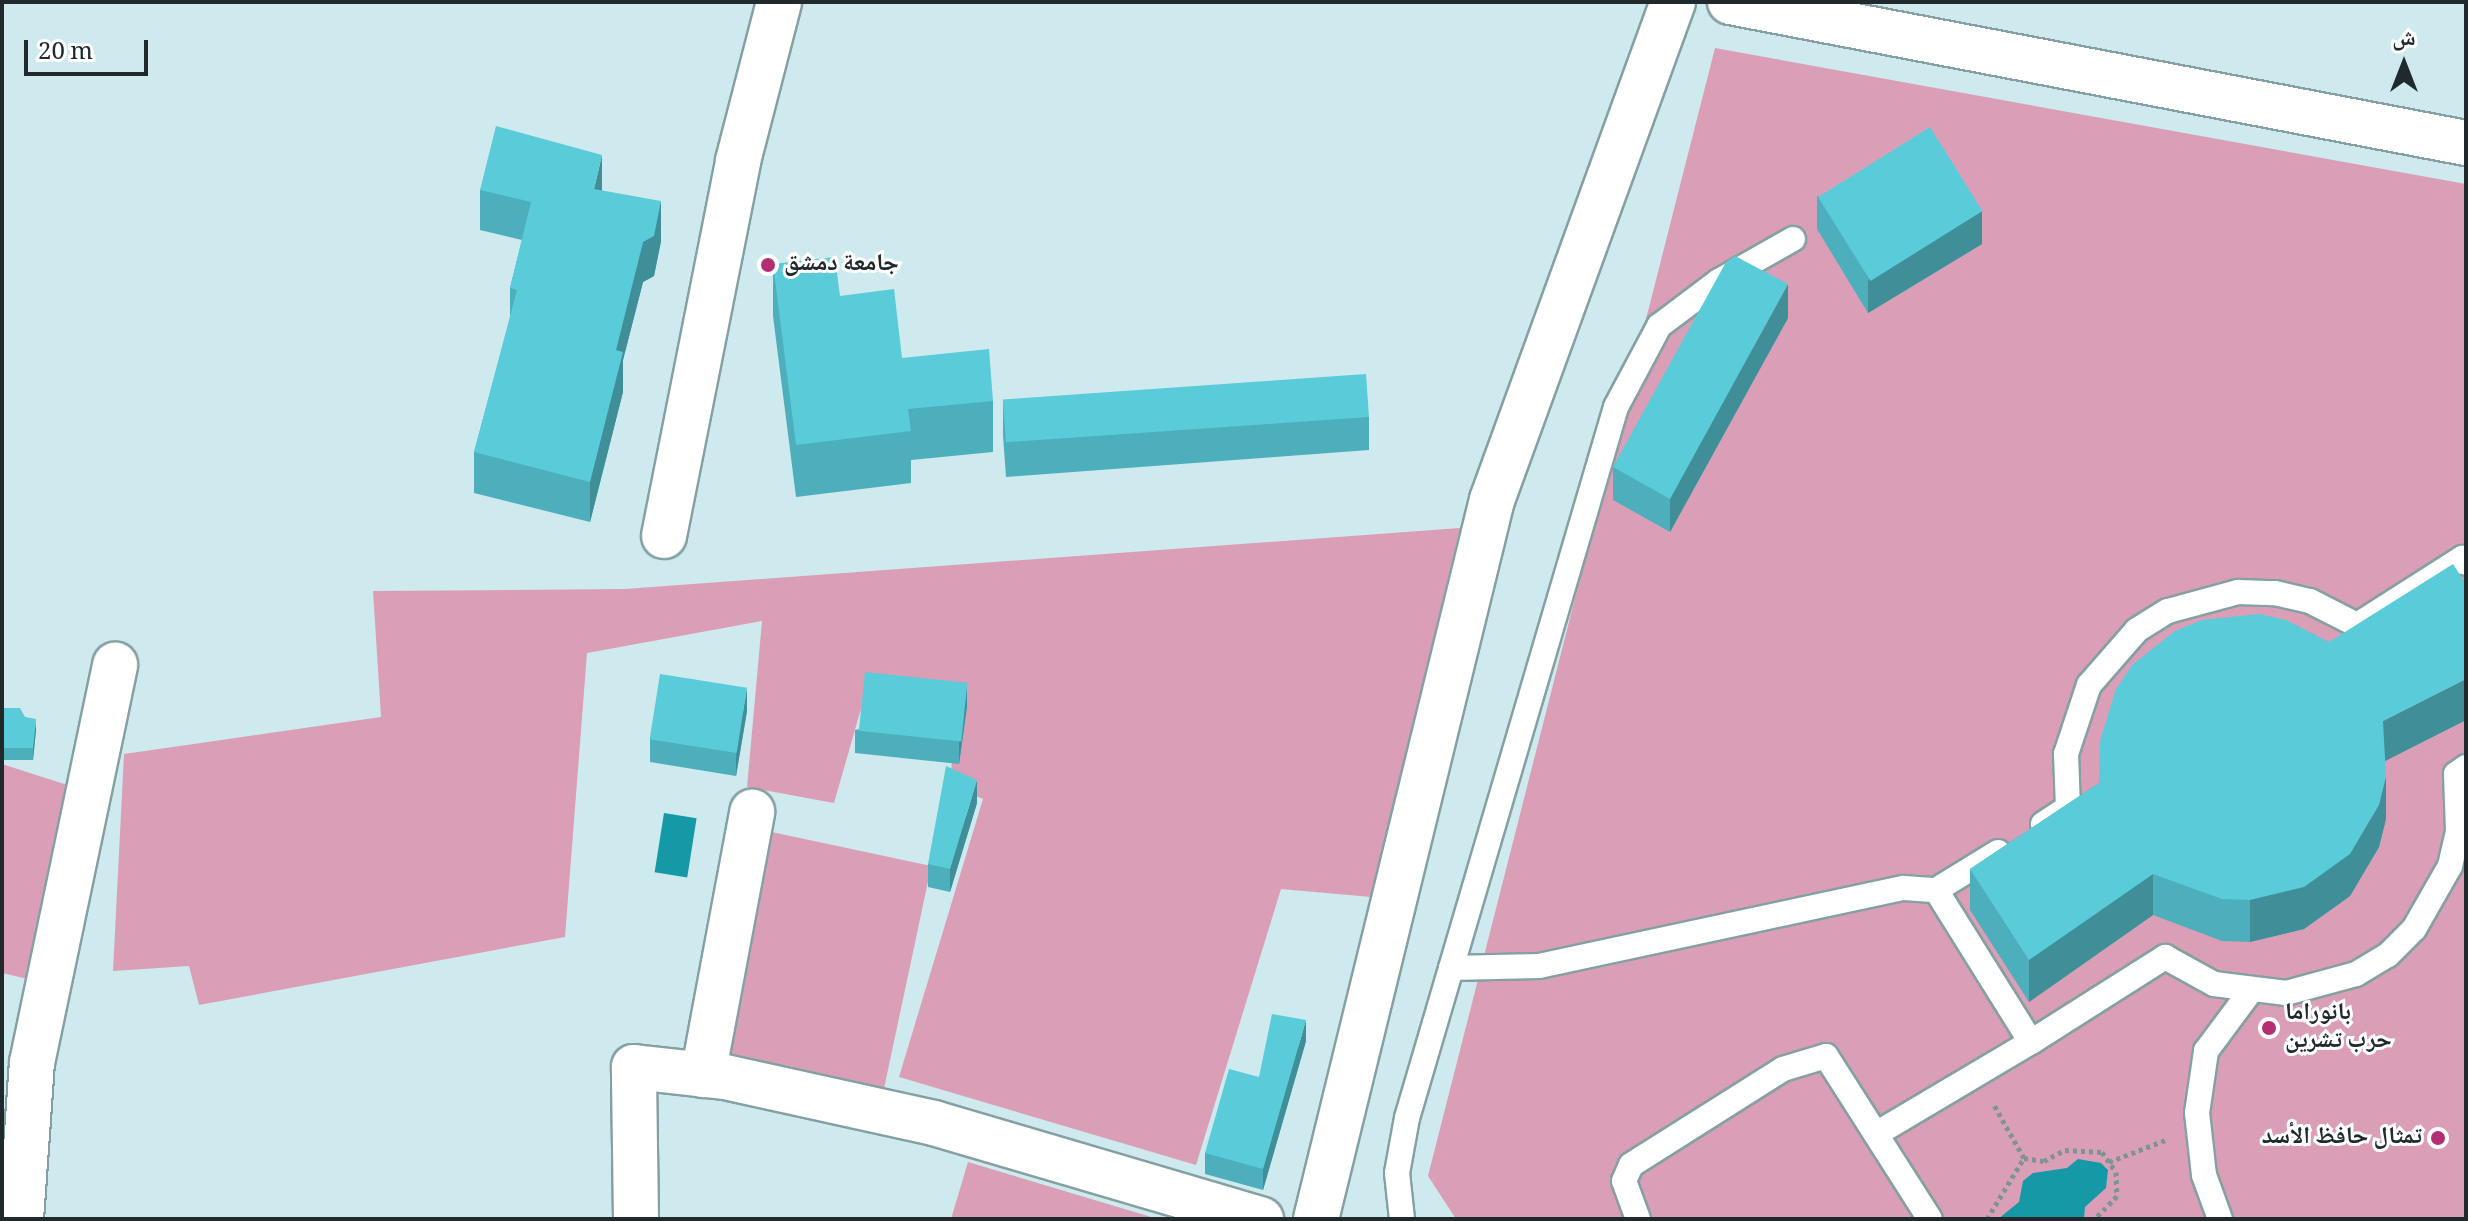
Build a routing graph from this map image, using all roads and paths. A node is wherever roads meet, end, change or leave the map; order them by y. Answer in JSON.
{"nodes":[{"id":1,"x":779,"y":2,"type":"edge"},
{"id":2,"x":1673,"y":2,"type":"edge"},
{"id":3,"x":1730,"y":2,"type":"edge"},
{"id":4,"x":2466,"y":141,"type":"edge"},
{"id":5,"x":1793,"y":239,"type":"dead end"},
{"id":6,"x":664,"y":536,"type":"dead end"},
{"id":7,"x":2466,"y":563,"type":"edge"},
{"id":8,"x":115,"y":665,"type":"dead end"},
{"id":9,"x":2466,"y":767,"type":"edge"},
{"id":10,"x":752,"y":812,"type":"dead end"},
{"id":11,"x":2458,"y":868,"type":"edge"},
{"id":12,"x":1936,"y":890,"type":"junction"},
{"id":13,"x":1451,"y":968,"type":"junction"},
{"id":14,"x":2250,"y":992,"type":"junction"},
{"id":15,"x":2031,"y":1042,"type":"junction"},
{"id":16,"x":1977,"y":1074,"type":"junction"},
{"id":17,"x":703,"y":1075,"type":"junction"},
{"id":18,"x":2198,"y":1126,"type":"junction"},
{"id":19,"x":1876,"y":1134,"type":"junction"},
{"id":20,"x":2024,"y":1158,"type":"junction"},
{"id":21,"x":2109,"y":1162,"type":"junction"},
{"id":22,"x":21,"y":1219,"type":"edge"},
{"id":23,"x":636,"y":1219,"type":"edge"},
{"id":24,"x":1261,"y":1219,"type":"edge"},
{"id":25,"x":1316,"y":1219,"type":"edge"},
{"id":26,"x":1402,"y":1219,"type":"edge"},
{"id":27,"x":1638,"y":1219,"type":"edge"},
{"id":28,"x":1930,"y":1219,"type":"edge"},
{"id":29,"x":1987,"y":1219,"type":"edge"},
{"id":30,"x":2095,"y":1219,"type":"edge"},
{"id":31,"x":2220,"y":1219,"type":"edge"}],
"edges":[{"from":1,"to":6,"type":"street"},
{"from":2,"to":25,"type":"street"},
{"from":3,"to":4,"type":"street"},
{"from":5,"to":13,"type":"lane"},
{"from":7,"to":12,"type":"lane"},
{"from":8,"to":22,"type":"street"},
{"from":9,"to":11,"type":"lane"},
{"from":10,"to":17,"type":"street"},
{"from":11,"to":14,"type":"lane"},
{"from":12,"to":13,"type":"lane"},
{"from":12,"to":15,"type":"lane"},
{"from":13,"to":26,"type":"lane"},
{"from":14,"to":15,"type":"lane"},
{"from":14,"to":18,"type":"lane"},
{"from":15,"to":16,"type":"lane"},
{"from":16,"to":19,"type":"lane"},
{"from":16,"to":20,"type":"path"},
{"from":17,"to":23,"type":"street"},
{"from":17,"to":24,"type":"street"},
{"from":18,"to":21,"type":"path"},
{"from":18,"to":31,"type":"lane"},
{"from":19,"to":27,"type":"lane"},
{"from":19,"to":28,"type":"lane"},
{"from":20,"to":21,"type":"path"},
{"from":20,"to":29,"type":"path"},
{"from":21,"to":30,"type":"path"}]}
